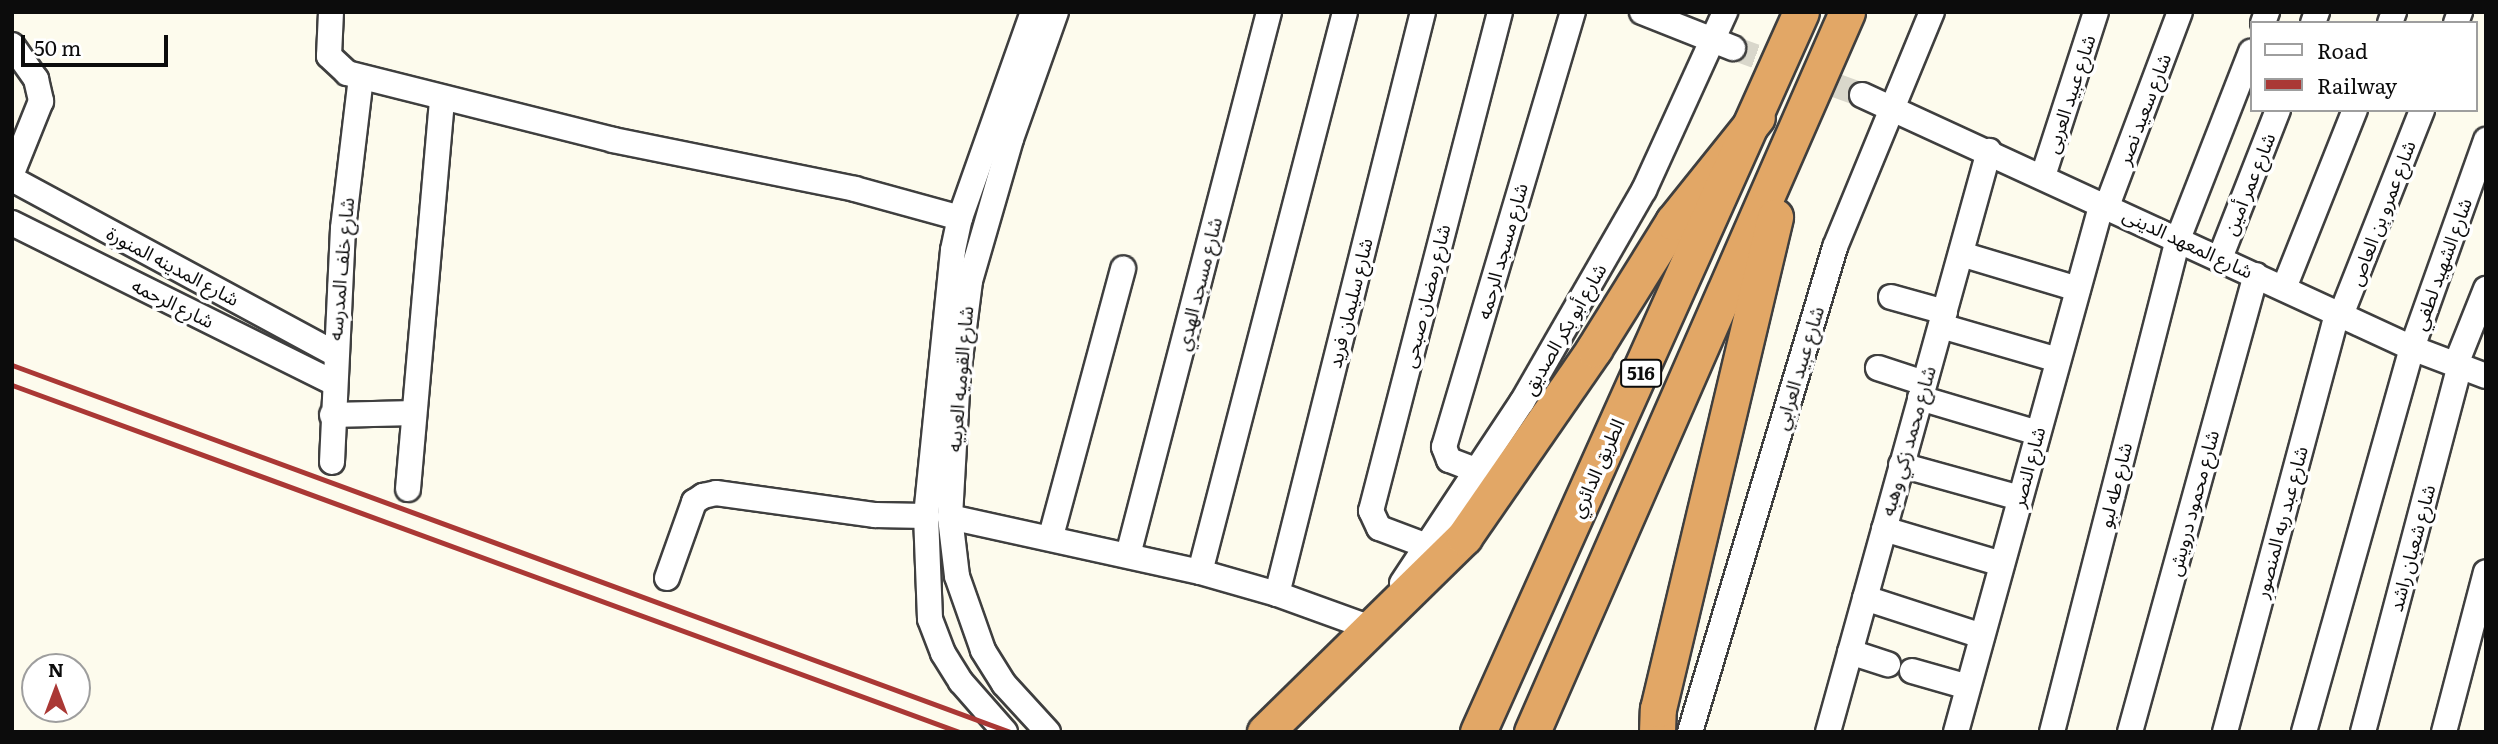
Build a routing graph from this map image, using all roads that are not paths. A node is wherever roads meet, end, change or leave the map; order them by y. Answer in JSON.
{"nodes":[{"id":1,"x":331,"y":12,"type":"edge"},
{"id":2,"x":1033,"y":12,"type":"edge"},
{"id":3,"x":1056,"y":12,"type":"edge"},
{"id":4,"x":1269,"y":12,"type":"edge"},
{"id":5,"x":1345,"y":12,"type":"edge"},
{"id":6,"x":1423,"y":12,"type":"edge"},
{"id":7,"x":1500,"y":12,"type":"edge"},
{"id":8,"x":1573,"y":12,"type":"edge"},
{"id":9,"x":1642,"y":12,"type":"edge"},
{"id":10,"x":1725,"y":12,"type":"edge"},
{"id":11,"x":1801,"y":12,"type":"edge"},
{"id":12,"x":1847,"y":12,"type":"edge"},
{"id":13,"x":1932,"y":12,"type":"edge"},
{"id":14,"x":2096,"y":12,"type":"edge"},
{"id":15,"x":2180,"y":12,"type":"edge"},
{"id":16,"x":1723,"y":44,"type":"junction"},
{"id":17,"x":12,"y":45,"type":"edge"},
{"id":18,"x":2250,"y":55,"type":"edge"},
{"id":19,"x":360,"y":77,"type":"junction"},
{"id":20,"x":1861,"y":95,"type":"tunnel mouth"},
{"id":21,"x":442,"y":98,"type":"junction"},
{"id":22,"x":1892,"y":106,"type":"junction"},
{"id":23,"x":1804,"y":108,"type":"junction"},
{"id":24,"x":2277,"y":112,"type":"edge"},
{"id":25,"x":2354,"y":112,"type":"edge"},
{"id":26,"x":2421,"y":112,"type":"edge"},
{"id":27,"x":1757,"y":117,"type":"junction"},
{"id":28,"x":2486,"y":140,"type":"edge"},
{"id":29,"x":1989,"y":151,"type":"junction"},
{"id":30,"x":12,"y":173,"type":"edge"},
{"id":31,"x":2043,"y":176,"type":"junction"},
{"id":32,"x":12,"y":179,"type":"edge"},
{"id":33,"x":2105,"y":205,"type":"junction"},
{"id":34,"x":960,"y":218,"type":"junction"},
{"id":35,"x":12,"y":223,"type":"edge"},
{"id":36,"x":2178,"y":239,"type":"junction"},
{"id":37,"x":1961,"y":254,"type":"junction"},
{"id":38,"x":2220,"y":258,"type":"junction"},
{"id":39,"x":1123,"y":269,"type":"dead end"},
{"id":40,"x":2256,"y":275,"type":"junction"},
{"id":41,"x":2284,"y":288,"type":"junction"},
{"id":42,"x":2078,"y":289,"type":"junction"},
{"id":43,"x":2486,"y":289,"type":"edge"},
{"id":44,"x":1891,"y":297,"type":"dead end"},
{"id":45,"x":2339,"y":314,"type":"junction"},
{"id":46,"x":1942,"y":319,"type":"junction"},
{"id":47,"x":2412,"y":348,"type":"junction"},
{"id":48,"x":334,"y":353,"type":"junction"},
{"id":49,"x":2058,"y":360,"type":"junction"},
{"id":50,"x":2458,"y":364,"type":"junction"},
{"id":51,"x":1878,"y":368,"type":"dead end"},
{"id":52,"x":2486,"y":376,"type":"edge"},
{"id":53,"x":333,"y":382,"type":"junction"},
{"id":54,"x":1922,"y":390,"type":"junction"},
{"id":55,"x":414,"y":413,"type":"junction"},
{"id":56,"x":332,"y":415,"type":"junction"},
{"id":57,"x":2038,"y":433,"type":"junction"},
{"id":58,"x":332,"y":462,"type":"dead end"},
{"id":59,"x":1902,"y":465,"type":"junction"},
{"id":60,"x":1478,"y":471,"type":"junction"},
{"id":61,"x":408,"y":489,"type":"dead end"},
{"id":62,"x":2020,"y":498,"type":"junction"},
{"id":63,"x":938,"y":517,"type":"junction"},
{"id":64,"x":1884,"y":529,"type":"junction"},
{"id":65,"x":1051,"y":536,"type":"junction"},
{"id":66,"x":1427,"y":546,"type":"junction"},
{"id":67,"x":1128,"y":555,"type":"junction"},
{"id":68,"x":2002,"y":564,"type":"junction"},
{"id":69,"x":1200,"y":572,"type":"junction"},
{"id":70,"x":2486,"y":572,"type":"edge"},
{"id":71,"x":667,"y":578,"type":"dead end"},
{"id":72,"x":1277,"y":594,"type":"junction"},
{"id":73,"x":1865,"y":598,"type":"junction"},
{"id":74,"x":1371,"y":628,"type":"junction"},
{"id":75,"x":1982,"y":636,"type":"junction"},
{"id":76,"x":1850,"y":652,"type":"junction"},
{"id":77,"x":1888,"y":664,"type":"dead end"},
{"id":78,"x":1912,"y":671,"type":"dead end"},
{"id":79,"x":1968,"y":687,"type":"junction"},
{"id":80,"x":1005,"y":732,"type":"edge"},
{"id":81,"x":1048,"y":732,"type":"edge"},
{"id":82,"x":1265,"y":732,"type":"edge"},
{"id":83,"x":1478,"y":732,"type":"edge"},
{"id":84,"x":1532,"y":732,"type":"edge"},
{"id":85,"x":1657,"y":732,"type":"edge"},
{"id":86,"x":1690,"y":732,"type":"edge"},
{"id":87,"x":1828,"y":732,"type":"edge"},
{"id":88,"x":1956,"y":732,"type":"edge"},
{"id":89,"x":2052,"y":732,"type":"edge"},
{"id":90,"x":2130,"y":732,"type":"edge"},
{"id":91,"x":2225,"y":732,"type":"edge"},
{"id":92,"x":2304,"y":732,"type":"edge"},
{"id":93,"x":2363,"y":732,"type":"edge"},
{"id":94,"x":2444,"y":732,"type":"edge"}],
"edges":[{"from":1,"to":19,"type":"street"},
{"from":2,"to":34,"type":"street","name":"شارع القوميه العربيه"},
{"from":3,"to":63,"type":"street","name":"شارع القوميه العربيه"},
{"from":4,"to":67,"type":"street","name":"شارع مسجد الهدي"},
{"from":5,"to":69,"type":"street"},
{"from":6,"to":72,"type":"street","name":"شارع سليمان فريد"},
{"from":7,"to":66,"type":"street","name":"شارع رمضان صبحى"},
{"from":8,"to":60,"type":"street","name":"شارع مسجد الرحمه"},
{"from":9,"to":16,"type":"street"},
{"from":10,"to":16,"type":"street","name":"شارع أبو بكر الصديق"},
{"from":11,"to":27,"type":"highway","name":"الطريق الدائري","number":"516"},
{"from":12,"to":23,"type":"highway","number":"516"},
{"from":13,"to":22,"type":"street","name":"شارع عبيد العرابي"},
{"from":14,"to":31,"type":"street","name":"شارع عبيد العربى"},
{"from":15,"to":33,"type":"street","name":"شارع سعيد نصر"},
{"from":16,"to":60,"type":"street","name":"شارع أبو بكر الصديق"},
{"from":17,"to":30,"type":"street"},
{"from":18,"to":36,"type":"street","name":"شارع طه لبو"},
{"from":19,"to":21,"type":"street"},
{"from":19,"to":48,"type":"street","name":"شارع خلف المدرسه"},
{"from":20,"to":22,"type":"street","name":"شارع المعهد الدينى"},
{"from":21,"to":34,"type":"street"},
{"from":21,"to":55,"type":"street"},
{"from":22,"to":29,"type":"street","name":"شارع المعهد الدينى"},
{"from":22,"to":86,"type":"street","name":"شارع عبيد العرابي"},
{"from":23,"to":84,"type":"highway","number":"516"},
{"from":23,"to":85,"type":"highway"},
{"from":24,"to":38,"type":"street","name":"شارع عمر أمين"},
{"from":25,"to":41,"type":"street"},
{"from":26,"to":45,"type":"street","name":"شارع عمرو بن العاص"},
{"from":27,"to":74,"type":"highway"},
{"from":27,"to":83,"type":"highway","name":"الطريق الدائري","number":"516"},
{"from":28,"to":47,"type":"street","name":"شارع الشهيد لطفي"},
{"from":29,"to":31,"type":"street","name":"شارع المعهد الدينى"},
{"from":29,"to":37,"type":"street","name":"شارع محمد زكي وهبه"},
{"from":31,"to":33,"type":"street","name":"شارع المعهد الدينى"},
{"from":32,"to":48,"type":"street","name":"شارع المدينه المنورة"},
{"from":33,"to":36,"type":"street","name":"شارع المعهد الدينى"},
{"from":33,"to":42,"type":"street","name":"شارع النصر"},
{"from":34,"to":63,"type":"street","name":"شارع القوميه العربيه"},
{"from":35,"to":53,"type":"street","name":"شارع الرحمه"},
{"from":36,"to":38,"type":"street","name":"شارع المعهد الدينى"},
{"from":36,"to":89,"type":"street","name":"شارع طه لبو"},
{"from":37,"to":42,"type":"street"},
{"from":37,"to":46,"type":"street","name":"شارع محمد زكي وهبه"},
{"from":38,"to":40,"type":"street","name":"شارع المعهد الدينى"},
{"from":39,"to":65,"type":"street"},
{"from":40,"to":41,"type":"street","name":"شارع المعهد الدينى"},
{"from":40,"to":90,"type":"street","name":"شارع محمود درويش"},
{"from":41,"to":45,"type":"street","name":"شارع المعهد الدينى"},
{"from":42,"to":49,"type":"street","name":"شارع النصر"},
{"from":43,"to":50,"type":"street","name":"شارع شعبان راشد"},
{"from":44,"to":46,"type":"street"},
{"from":45,"to":47,"type":"street","name":"شارع المعهد الدينى"},
{"from":45,"to":91,"type":"street","name":"شارع عبد ربه المنصور"},
{"from":46,"to":49,"type":"street"},
{"from":46,"to":54,"type":"street","name":"شارع محمد زكي وهبه"},
{"from":47,"to":50,"type":"street","name":"شارع المعهد الدينى"},
{"from":47,"to":92,"type":"street","name":"شارع الشهيد لطفي"},
{"from":48,"to":53,"type":"street","name":"شارع خلف المدرسه"},
{"from":49,"to":57,"type":"street","name":"شارع النصر"},
{"from":50,"to":52,"type":"street","name":"شارع المعهد الدينى"},
{"from":50,"to":93,"type":"street","name":"شارع شعبان راشد"},
{"from":51,"to":54,"type":"street"},
{"from":53,"to":56,"type":"street","name":"شارع خلف المدرسه"},
{"from":54,"to":57,"type":"street"},
{"from":54,"to":59,"type":"street","name":"شارع محمد زكي وهبه"},
{"from":55,"to":56,"type":"street"},
{"from":55,"to":61,"type":"street"},
{"from":56,"to":58,"type":"street","name":"شارع خلف المدرسه"},
{"from":57,"to":62,"type":"street","name":"شارع النصر"},
{"from":59,"to":62,"type":"street"},
{"from":59,"to":64,"type":"street","name":"شارع محمد زكي وهبه"},
{"from":60,"to":66,"type":"street","name":"شارع أبو بكر الصديق"},
{"from":62,"to":68,"type":"street","name":"شارع النصر"},
{"from":63,"to":65,"type":"street"},
{"from":63,"to":71,"type":"street"},
{"from":63,"to":80,"type":"street","name":"شارع القوميه العربيه"},
{"from":63,"to":81,"type":"street","name":"شارع القوميه العربيه"},
{"from":64,"to":68,"type":"street"},
{"from":64,"to":73,"type":"street","name":"شارع محمد زكي وهبه"},
{"from":65,"to":67,"type":"street"},
{"from":66,"to":74,"type":"street","name":"شارع أبو بكر الصديق"},
{"from":67,"to":69,"type":"street"},
{"from":68,"to":75,"type":"street","name":"شارع النصر"},
{"from":69,"to":72,"type":"street"},
{"from":70,"to":94,"type":"street"},
{"from":72,"to":74,"type":"street"},
{"from":73,"to":75,"type":"street"},
{"from":73,"to":76,"type":"street","name":"شارع محمد زكي وهبه"},
{"from":74,"to":82,"type":"highway"},
{"from":75,"to":79,"type":"street","name":"شارع النصر"},
{"from":76,"to":77,"type":"street"},
{"from":76,"to":87,"type":"street","name":"شارع محمد زكي وهبه"},
{"from":78,"to":79,"type":"street"},
{"from":79,"to":88,"type":"street","name":"شارع النصر"}]}
